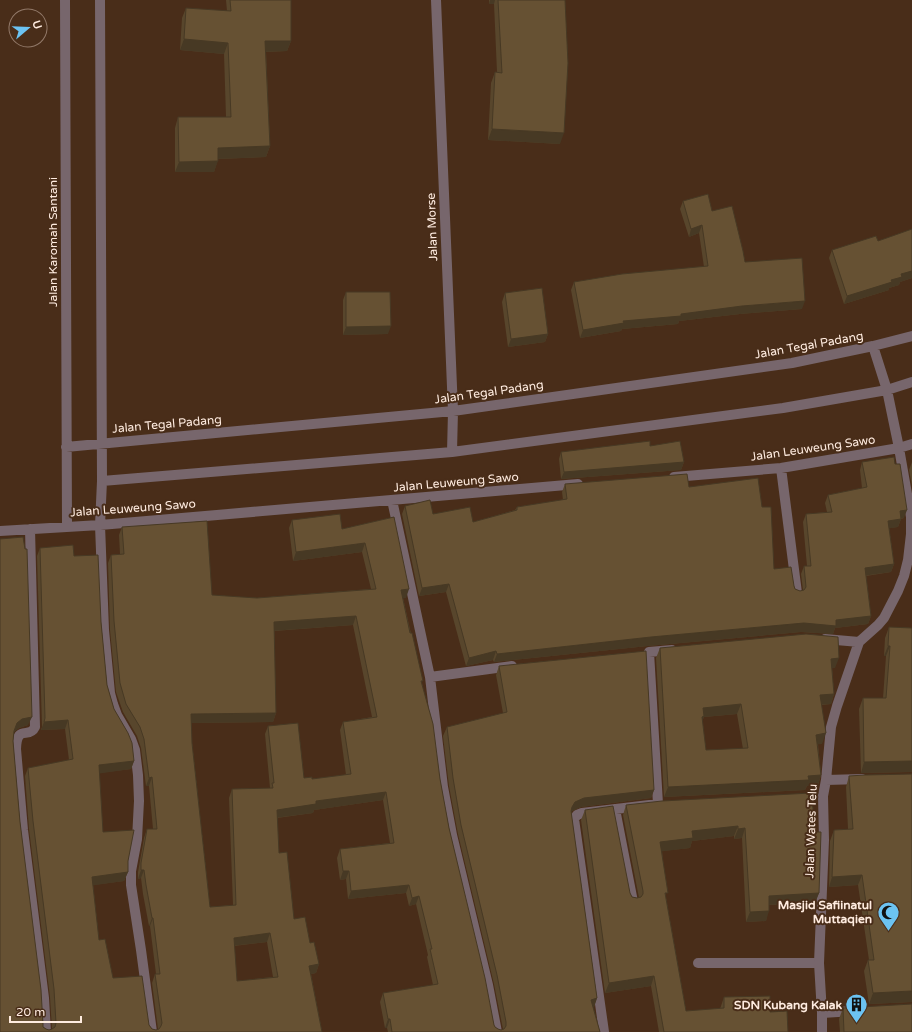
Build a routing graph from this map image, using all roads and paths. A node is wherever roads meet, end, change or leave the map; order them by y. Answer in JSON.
{"nodes":[{"id":1,"x":65,"y":0,"type":"edge"},
{"id":2,"x":100,"y":0,"type":"edge"},
{"id":3,"x":436,"y":0,"type":"edge"},
{"id":4,"x":912,"y":336,"type":"edge"},
{"id":5,"x":873,"y":346,"type":"junction"},
{"id":6,"x":912,"y":382,"type":"edge"},
{"id":7,"x":886,"y":390,"type":"junction"},
{"id":8,"x":453,"y":411,"type":"junction"},
{"id":9,"x":101,"y":443,"type":"junction"},
{"id":10,"x":912,"y":444,"type":"edge"},
{"id":11,"x":66,"y":447,"type":"junction"},
{"id":12,"x":899,"y":448,"type":"junction"},
{"id":13,"x":452,"y":452,"type":"junction"},
{"id":14,"x":781,"y":468,"type":"junction"},
{"id":15,"x":664,"y":478,"type":"edge"},
{"id":16,"x":102,"y":481,"type":"junction"},
{"id":17,"x":585,"y":484,"type":"edge"},
{"id":18,"x":392,"y":500,"type":"junction"},
{"id":19,"x":100,"y":525,"type":"junction"},
{"id":20,"x":67,"y":526,"type":"junction"},
{"id":21,"x":30,"y":529,"type":"junction"},
{"id":22,"x":0,"y":530,"type":"edge"},
{"id":23,"x":797,"y":593,"type":"edge"},
{"id":24,"x":816,"y":639,"type":"edge"},
{"id":25,"x":859,"y":642,"type":"junction"},
{"id":26,"x":684,"y":648,"type":"edge"},
{"id":27,"x":522,"y":665,"type":"edge"},
{"id":28,"x":430,"y":678,"type":"junction"},
{"id":29,"x":873,"y":779,"type":"edge"},
{"id":30,"x":826,"y":780,"type":"junction"},
{"id":31,"x":615,"y":809,"type":"junction"},
{"id":32,"x":633,"y":902,"type":"edge"},
{"id":33,"x":698,"y":962,"type":"dead end"},
{"id":34,"x":819,"y":963,"type":"junction"},
{"id":35,"x":862,"y":1011,"type":"edge"},
{"id":36,"x":822,"y":1013,"type":"junction"},
{"id":37,"x":46,"y":1032,"type":"edge"},
{"id":38,"x":152,"y":1032,"type":"edge"},
{"id":39,"x":497,"y":1032,"type":"edge"},
{"id":40,"x":604,"y":1032,"type":"edge"},
{"id":41,"x":822,"y":1032,"type":"edge"}],
"edges":[{"from":1,"to":11,"type":"street","name":"Jalan Karomah Santani"},
{"from":2,"to":9,"type":"street"},
{"from":3,"to":8,"type":"street","name":"Jalan Morse"},
{"from":4,"to":5,"type":"street","name":"Jalan Tegal Padang"},
{"from":5,"to":7,"type":"street","name":"Jalan Wates Telu"},
{"from":5,"to":8,"type":"street","name":"Jalan Tegal Padang"},
{"from":6,"to":7,"type":"street"},
{"from":7,"to":12,"type":"street","name":"Jalan Wates Telu"},
{"from":7,"to":13,"type":"street"},
{"from":8,"to":9,"type":"street","name":"Jalan Tegal Padang"},
{"from":8,"to":13,"type":"street","name":"Jalan Morse"},
{"from":9,"to":11,"type":"street","name":"Jalan Tegal Padang"},
{"from":9,"to":16,"type":"street"},
{"from":10,"to":12,"type":"street","name":"Jalan Leuweung Sawo"},
{"from":11,"to":20,"type":"street","name":"Jalan Karomah Santani"},
{"from":12,"to":14,"type":"street","name":"Jalan Leuweung Sawo"},
{"from":12,"to":25,"type":"street","name":"Jalan Wates Telu"},
{"from":13,"to":16,"type":"street"},
{"from":14,"to":15,"type":"street","name":"Jalan Leuweung Sawo"},
{"from":14,"to":23,"type":"street"},
{"from":16,"to":19,"type":"street"},
{"from":17,"to":18,"type":"street","name":"Jalan Leuweung Sawo"},
{"from":18,"to":19,"type":"street","name":"Jalan Leuweung Sawo"},
{"from":18,"to":28,"type":"street"},
{"from":19,"to":20,"type":"street","name":"Jalan Leuweung Sawo"},
{"from":19,"to":38,"type":"street"},
{"from":20,"to":21,"type":"street","name":"Jalan Leuweung Sawo"},
{"from":21,"to":22,"type":"street","name":"Jalan Leuweung Sawo"},
{"from":21,"to":37,"type":"street"},
{"from":24,"to":25,"type":"street"},
{"from":25,"to":30,"type":"street","name":"Jalan Wates Telu"},
{"from":26,"to":31,"type":"street"},
{"from":27,"to":28,"type":"street"},
{"from":28,"to":39,"type":"street"},
{"from":29,"to":30,"type":"street"},
{"from":30,"to":34,"type":"street","name":"Jalan Wates Telu"},
{"from":31,"to":32,"type":"street"},
{"from":31,"to":40,"type":"street"},
{"from":33,"to":34,"type":"street"},
{"from":34,"to":36,"type":"street","name":"Jalan Wates Telu"},
{"from":35,"to":36,"type":"street"},
{"from":36,"to":41,"type":"street","name":"Jalan Wates Telu"}]}
